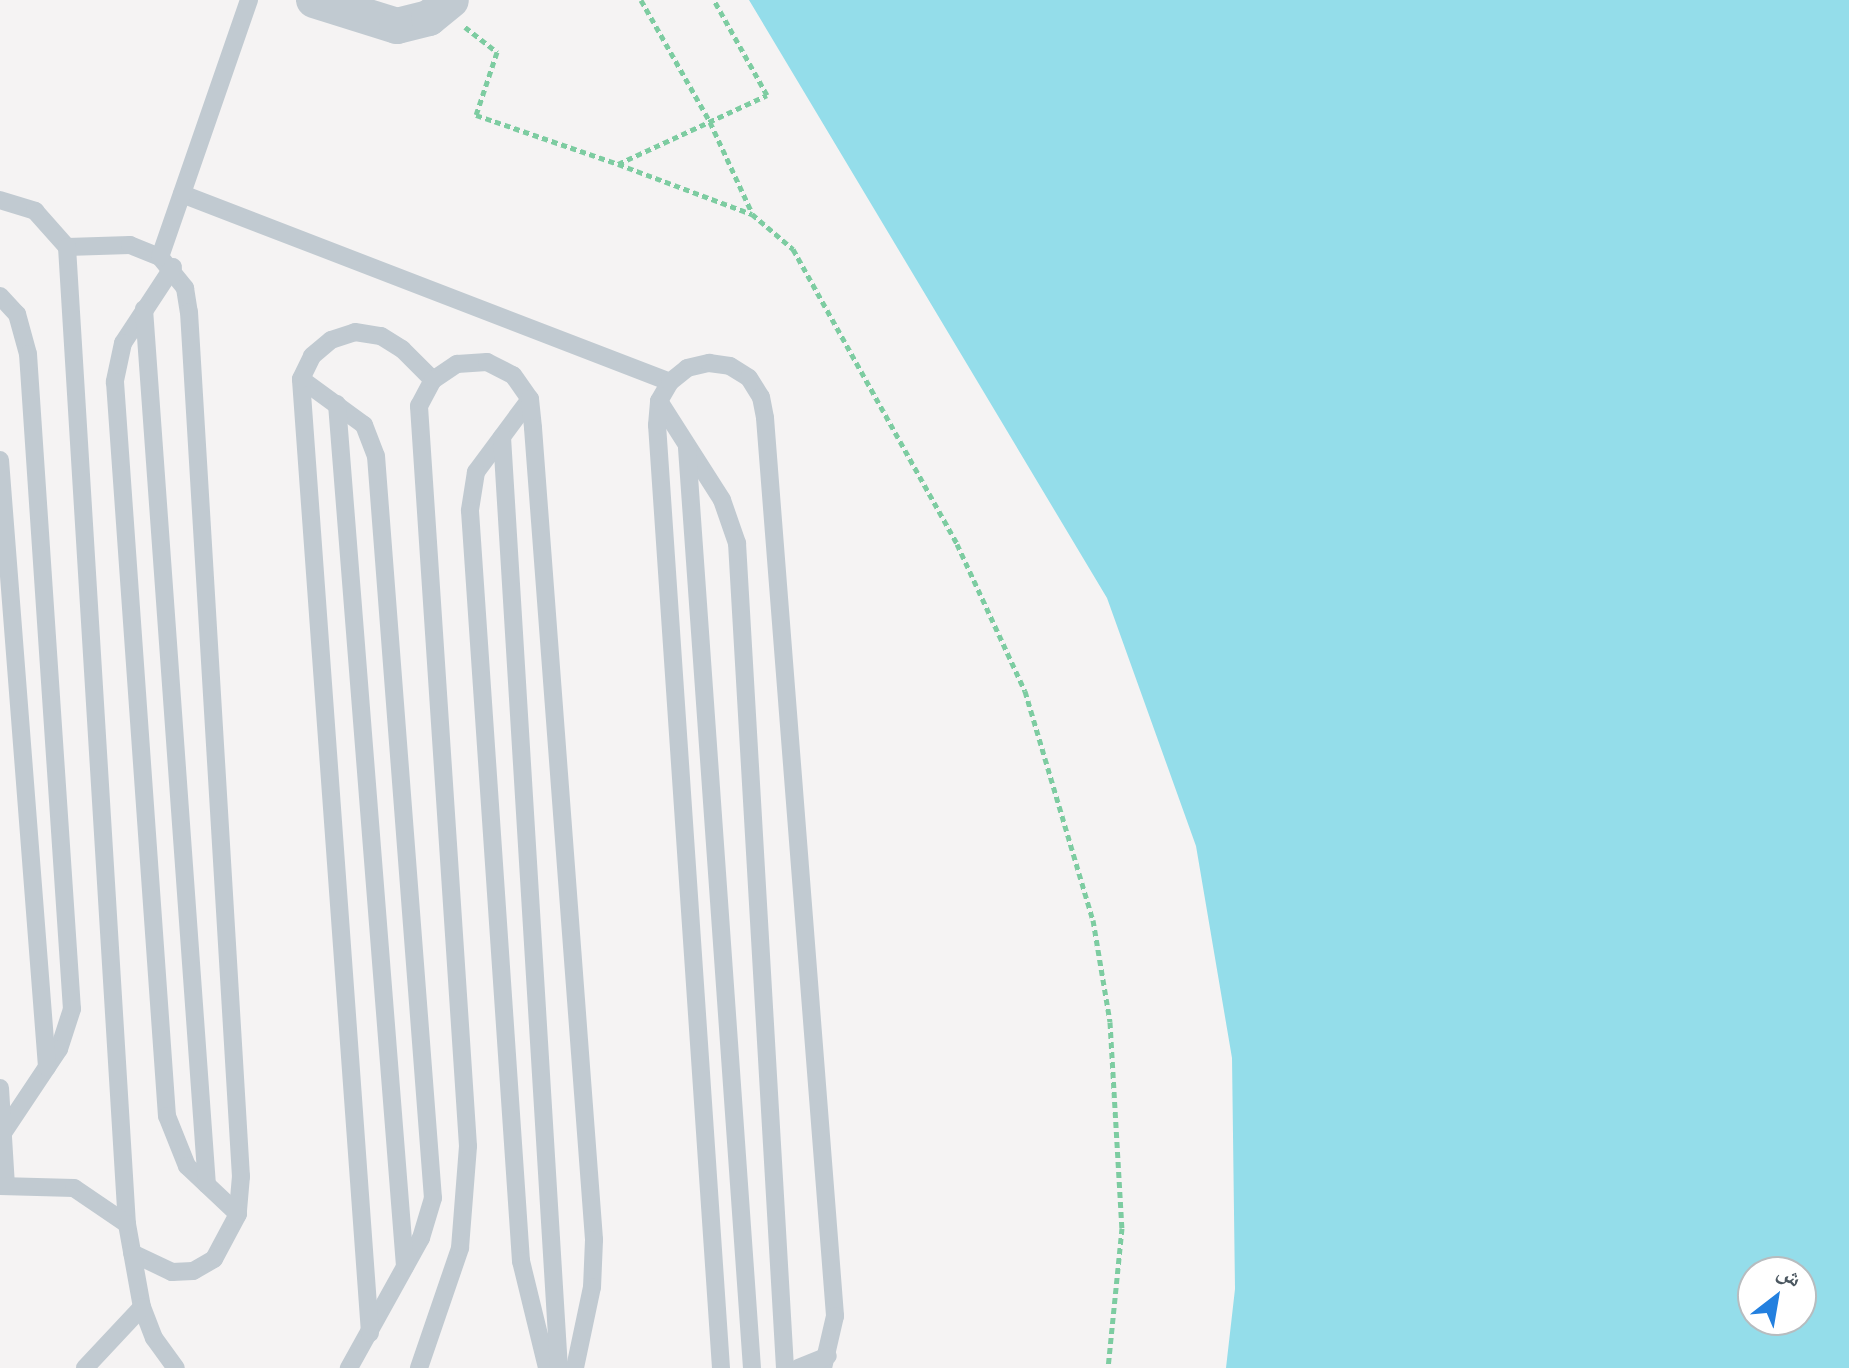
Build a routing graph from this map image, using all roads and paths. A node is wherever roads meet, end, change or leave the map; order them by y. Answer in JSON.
{"nodes":[{"id":1,"x":249,"y":0,"type":"edge"},
{"id":2,"x":314,"y":0,"type":"edge"},
{"id":3,"x":641,"y":0,"type":"edge"},
{"id":4,"x":714,"y":0,"type":"edge"},
{"id":5,"x":447,"y":5,"type":"edge"},
{"id":6,"x":710,"y":122,"type":"junction"},
{"id":7,"x":618,"y":164,"type":"junction"},
{"id":8,"x":182,"y":194,"type":"junction"},
{"id":9,"x":0,"y":200,"type":"edge"},
{"id":10,"x":752,"y":214,"type":"junction"},
{"id":11,"x":67,"y":247,"type":"junction"},
{"id":12,"x":166,"y":262,"type":"junction"},
{"id":13,"x":0,"y":296,"type":"edge"},
{"id":14,"x":144,"y":309,"type":"junction"},
{"id":15,"x":301,"y":379,"type":"junction"},
{"id":16,"x":433,"y":380,"type":"junction"},
{"id":17,"x":670,"y":382,"type":"junction"},
{"id":18,"x":530,"y":399,"type":"junction"},
{"id":19,"x":659,"y":401,"type":"junction"},
{"id":20,"x":337,"y":404,"type":"junction"},
{"id":21,"x":502,"y":437,"type":"junction"},
{"id":22,"x":687,"y":445,"type":"junction"},
{"id":23,"x":0,"y":460,"type":"edge"},
{"id":24,"x":47,"y":1067,"type":"junction"},
{"id":25,"x":0,"y":1088,"type":"edge"},
{"id":26,"x":3,"y":1133,"type":"junction"},
{"id":27,"x":207,"y":1185,"type":"junction"},
{"id":28,"x":3,"y":1186,"type":"edge"},
{"id":29,"x":238,"y":1214,"type":"junction"},
{"id":30,"x":127,"y":1224,"type":"junction"},
{"id":31,"x":132,"y":1253,"type":"junction"},
{"id":32,"x":405,"y":1267,"type":"junction"},
{"id":33,"x":142,"y":1307,"type":"junction"},
{"id":34,"x":370,"y":1333,"type":"junction"},
{"id":35,"x":825,"y":1362,"type":"edge"},
{"id":36,"x":85,"y":1368,"type":"edge"},
{"id":37,"x":176,"y":1368,"type":"edge"},
{"id":38,"x":349,"y":1368,"type":"edge"},
{"id":39,"x":419,"y":1368,"type":"edge"},
{"id":40,"x":547,"y":1368,"type":"edge"},
{"id":41,"x":559,"y":1368,"type":"edge"},
{"id":42,"x":575,"y":1368,"type":"edge"},
{"id":43,"x":721,"y":1368,"type":"edge"},
{"id":44,"x":752,"y":1368,"type":"edge"},
{"id":45,"x":785,"y":1368,"type":"edge"},
{"id":46,"x":798,"y":1368,"type":"edge"},
{"id":47,"x":1108,"y":1368,"type":"edge"}],
"edges":[{"from":1,"to":8,"type":"lane"},
{"from":2,"to":5,"type":"street"},
{"from":3,"to":6,"type":"path"},
{"from":4,"to":6,"type":"path"},
{"from":5,"to":7,"type":"path"},
{"from":6,"to":7,"type":"path"},
{"from":6,"to":10,"type":"path"},
{"from":7,"to":10,"type":"path"},
{"from":8,"to":12,"type":"lane"},
{"from":8,"to":17,"type":"lane"},
{"from":9,"to":11,"type":"lane"},
{"from":10,"to":47,"type":"path"},
{"from":11,"to":12,"type":"lane"},
{"from":11,"to":30,"type":"lane"},
{"from":12,"to":14,"type":"lane"},
{"from":12,"to":29,"type":"lane"},
{"from":13,"to":24,"type":"lane"},
{"from":14,"to":27,"type":"lane"},
{"from":14,"to":27,"type":"lane"},
{"from":15,"to":16,"type":"lane"},
{"from":15,"to":20,"type":"lane"},
{"from":15,"to":34,"type":"lane"},
{"from":16,"to":18,"type":"lane"},
{"from":16,"to":39,"type":"lane"},
{"from":17,"to":19,"type":"lane"},
{"from":17,"to":35,"type":"lane"},
{"from":18,"to":21,"type":"lane"},
{"from":18,"to":42,"type":"lane"},
{"from":19,"to":22,"type":"lane"},
{"from":19,"to":43,"type":"lane"},
{"from":20,"to":32,"type":"lane"},
{"from":20,"to":32,"type":"lane"},
{"from":21,"to":40,"type":"lane"},
{"from":21,"to":41,"type":"lane"},
{"from":22,"to":44,"type":"lane"},
{"from":22,"to":45,"type":"lane"},
{"from":23,"to":24,"type":"lane"},
{"from":24,"to":26,"type":"lane"},
{"from":25,"to":26,"type":"lane"},
{"from":26,"to":28,"type":"lane"},
{"from":27,"to":29,"type":"lane"},
{"from":28,"to":30,"type":"lane"},
{"from":29,"to":31,"type":"lane"},
{"from":30,"to":31,"type":"lane"},
{"from":31,"to":33,"type":"lane"},
{"from":32,"to":34,"type":"lane"},
{"from":33,"to":36,"type":"lane"},
{"from":33,"to":37,"type":"lane"},
{"from":34,"to":38,"type":"lane"},
{"from":35,"to":46,"type":"lane"}]}
